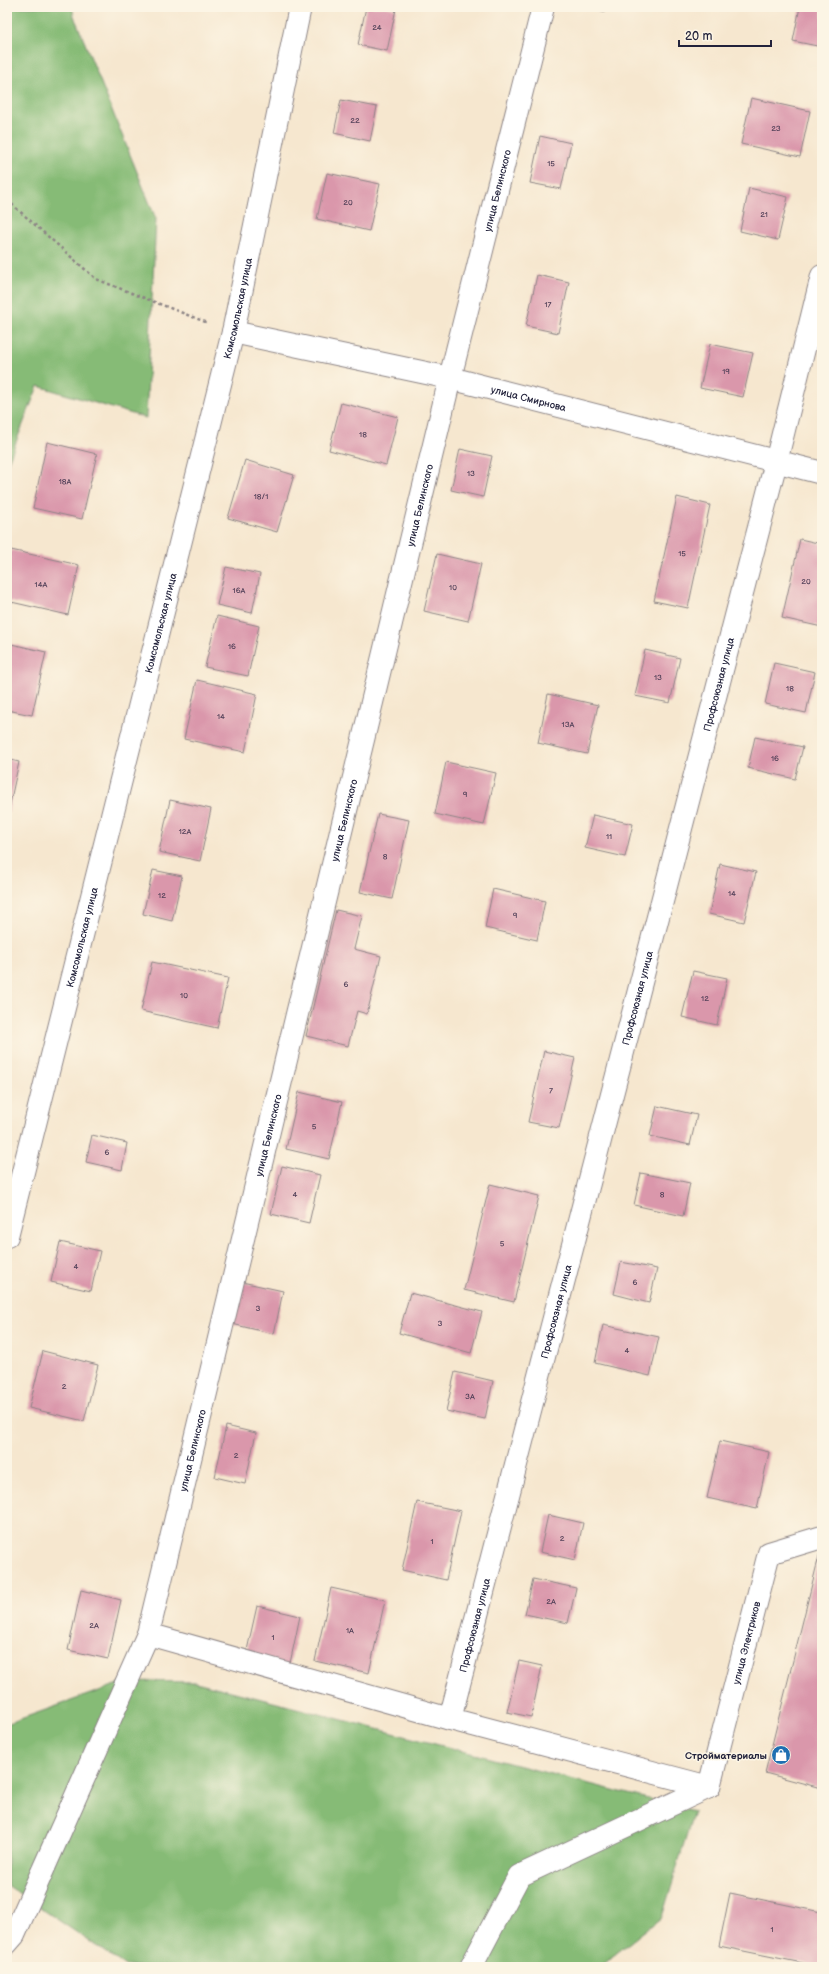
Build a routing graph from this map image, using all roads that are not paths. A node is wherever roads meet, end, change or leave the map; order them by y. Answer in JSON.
{"nodes":[{"id":1,"x":300,"y":7,"type":"edge"},
{"id":2,"x":543,"y":7,"type":"edge"},
{"id":3,"x":822,"y":276,"type":"edge"},
{"id":4,"x":233,"y":332,"type":"junction"},
{"id":5,"x":450,"y":378,"type":"junction"},
{"id":6,"x":776,"y":462,"type":"junction"},
{"id":7,"x":822,"y":473,"type":"edge"},
{"id":8,"x":7,"y":1236,"type":"edge"},
{"id":9,"x":822,"y":1537,"type":"edge"},
{"id":10,"x":148,"y":1634,"type":"junction"},
{"id":11,"x":450,"y":1719,"type":"junction"},
{"id":12,"x":709,"y":1786,"type":"junction"},
{"id":13,"x":7,"y":1943,"type":"edge"},
{"id":14,"x":471,"y":1967,"type":"edge"}],
"edges":[{"from":1,"to":4,"type":"street","name":"Комсомольская улица"},
{"from":2,"to":5,"type":"street","name":"улица Белинского"},
{"from":3,"to":6,"type":"street","name":"Профсоюзная улица"},
{"from":4,"to":5,"type":"street","name":"улица Смирнова"},
{"from":4,"to":8,"type":"street","name":"Комсомольская улица"},
{"from":5,"to":6,"type":"street","name":"улица Смирнова"},
{"from":5,"to":10,"type":"street","name":"улица Белинского"},
{"from":6,"to":7,"type":"street","name":"улица Смирнова"},
{"from":6,"to":11,"type":"street","name":"Профсоюзная улица"},
{"from":9,"to":12,"type":"street","name":"улица Электриков"},
{"from":10,"to":11,"type":"street"},
{"from":10,"to":13,"type":"street","name":"улица Белинского"},
{"from":11,"to":12,"type":"street"},
{"from":12,"to":14,"type":"street"}]}
